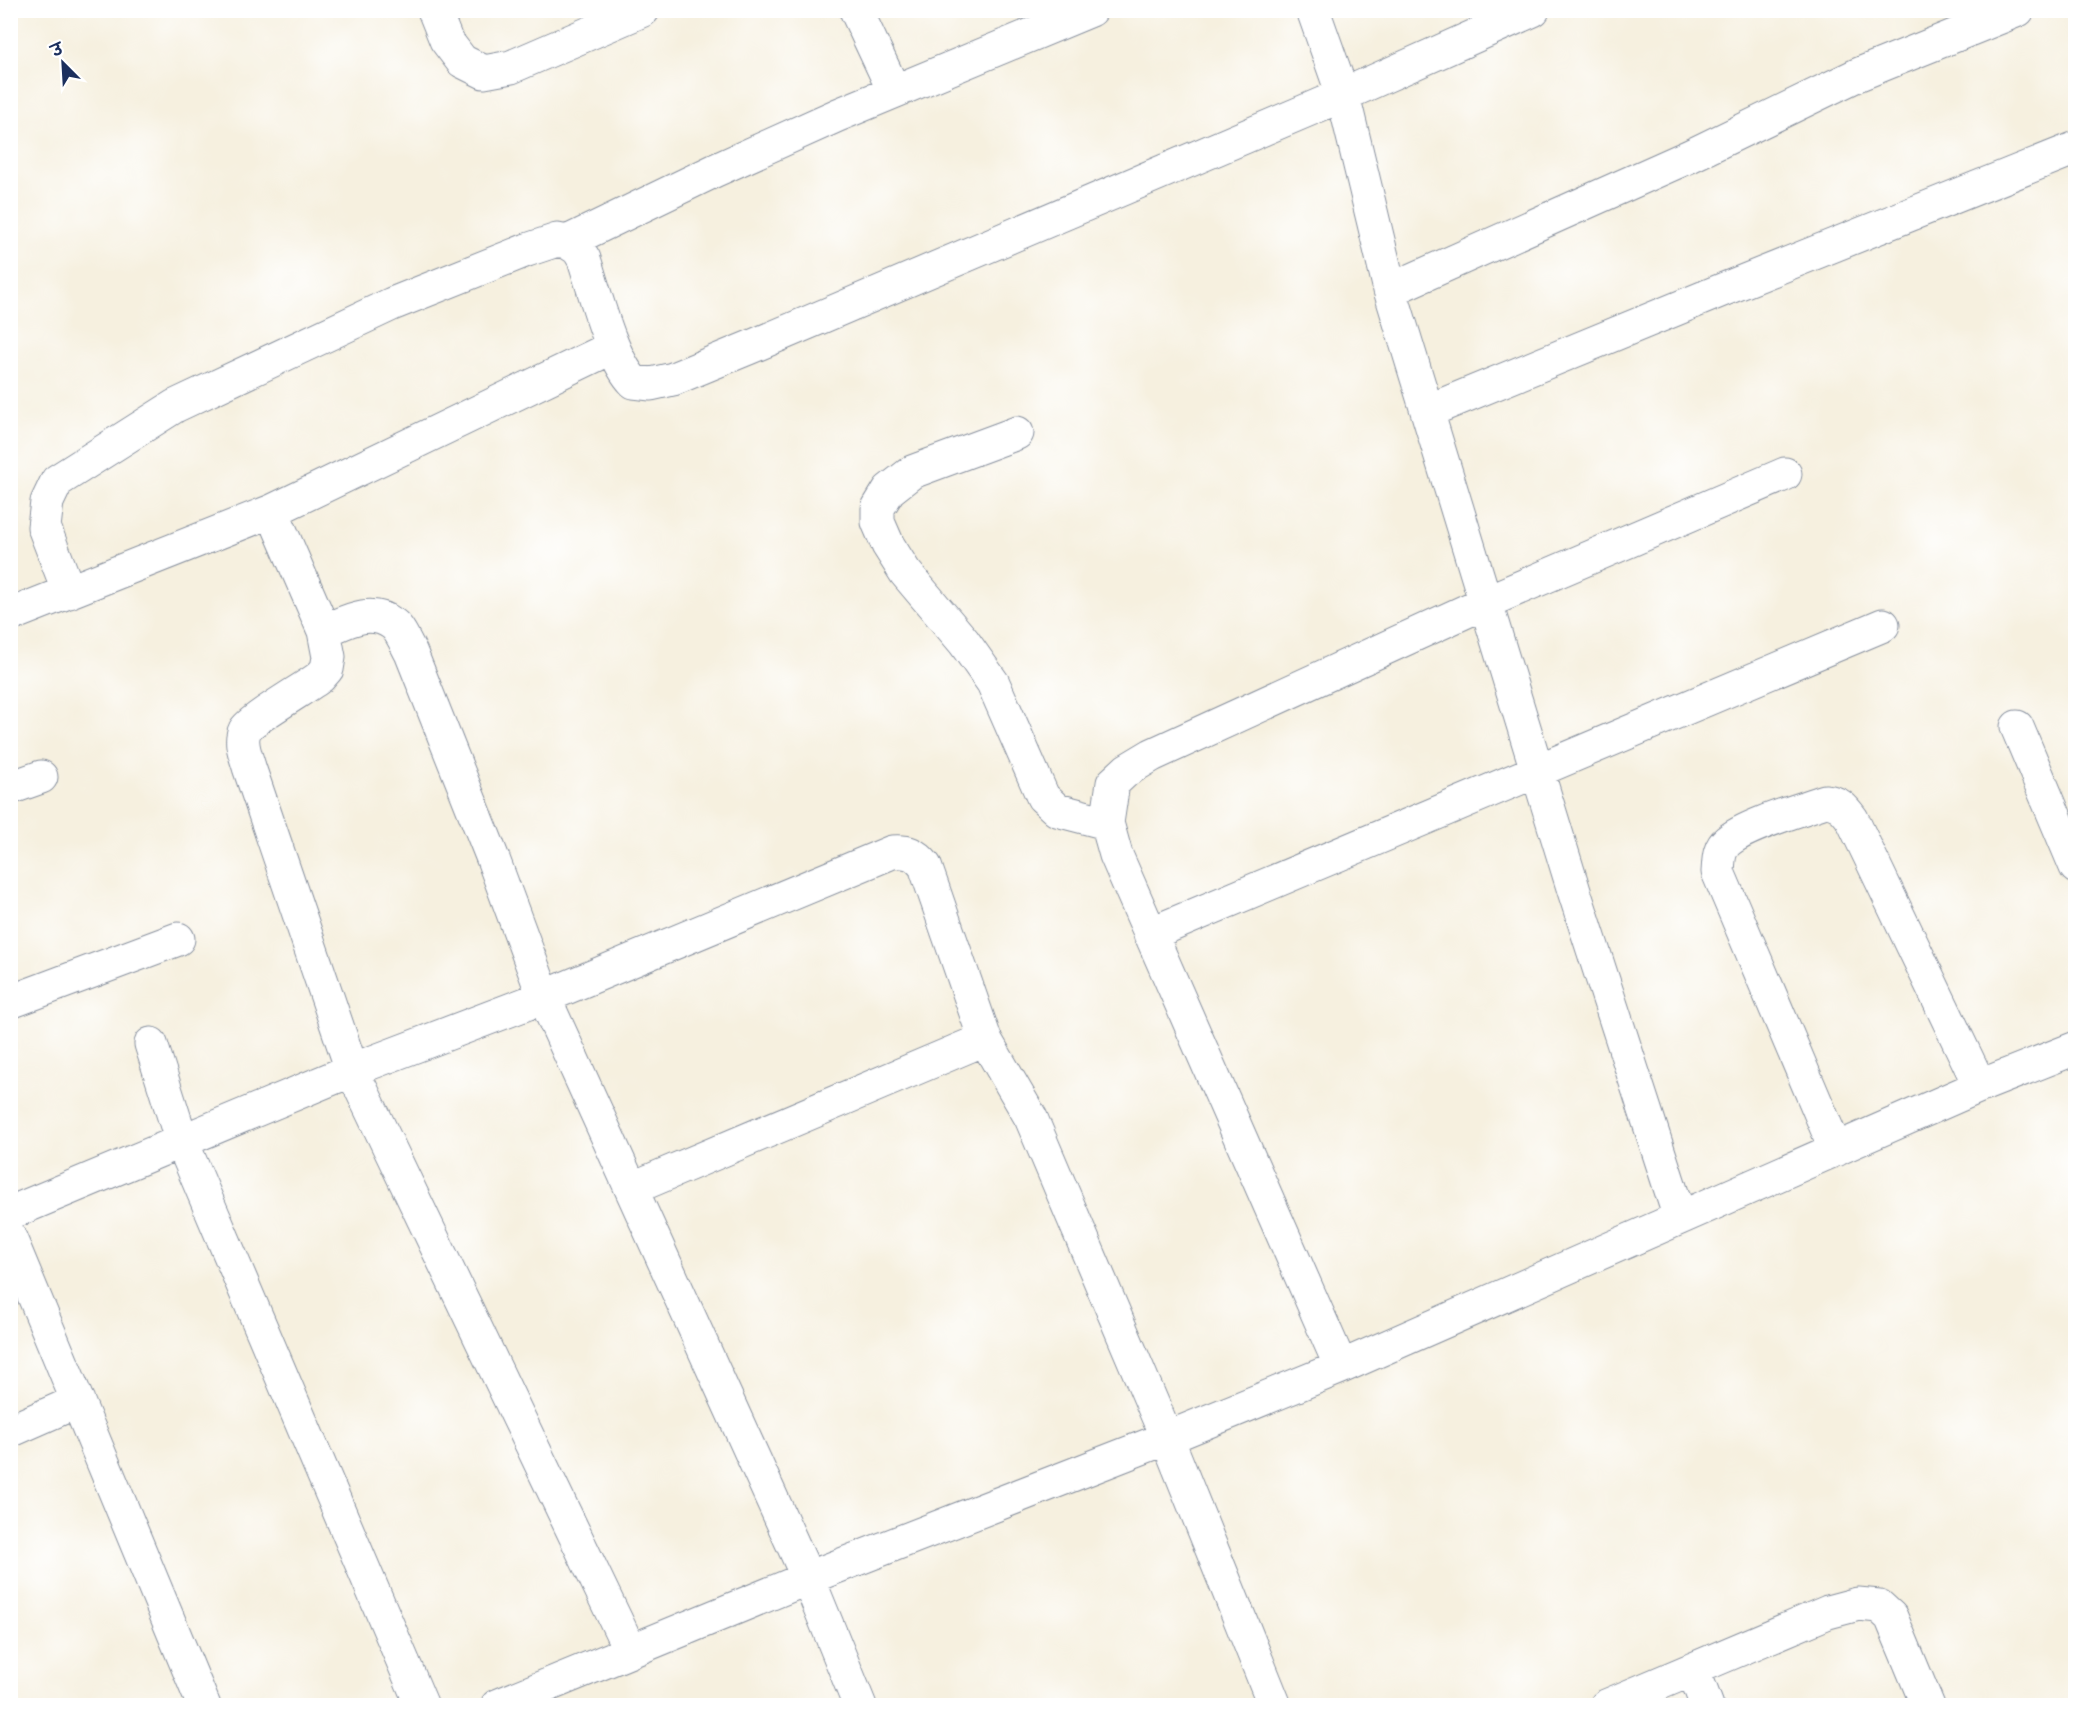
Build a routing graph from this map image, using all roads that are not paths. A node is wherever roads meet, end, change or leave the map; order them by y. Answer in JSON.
{"nodes":[{"id":1,"x":435,"y":10,"type":"edge"},
{"id":2,"x":643,"y":10,"type":"edge"},
{"id":3,"x":856,"y":10,"type":"edge"},
{"id":4,"x":1091,"y":10,"type":"edge"},
{"id":5,"x":1313,"y":10,"type":"edge"},
{"id":6,"x":1533,"y":10,"type":"edge"},
{"id":7,"x":2018,"y":10,"type":"edge"},
{"id":8,"x":894,"y":91,"type":"junction"},
{"id":9,"x":1343,"y":95,"type":"junction"},
{"id":10,"x":2076,"y":148,"type":"edge"},
{"id":11,"x":567,"y":242,"type":"junction"},
{"id":12,"x":1390,"y":290,"type":"junction"},
{"id":13,"x":613,"y":347,"type":"junction"},
{"id":14,"x":1428,"y":411,"type":"junction"},
{"id":15,"x":1017,"y":433,"type":"dead end"},
{"id":16,"x":1785,"y":474,"type":"dead end"},
{"id":17,"x":272,"y":511,"type":"junction"},
{"id":18,"x":69,"y":592,"type":"junction"},
{"id":19,"x":1486,"y":602,"type":"junction"},
{"id":20,"x":10,"y":615,"type":"edge"},
{"id":21,"x":1883,"y":625,"type":"dead end"},
{"id":22,"x":324,"y":631,"type":"junction"},
{"id":23,"x":2017,"y":727,"type":"dead end"},
{"id":24,"x":1537,"y":771,"type":"junction"},
{"id":25,"x":41,"y":777,"type":"dead end"},
{"id":26,"x":10,"y":788,"type":"edge"},
{"id":27,"x":1107,"y":823,"type":"junction"},
{"id":28,"x":2076,"y":867,"type":"edge"},
{"id":29,"x":1150,"y":934,"type":"junction"},
{"id":30,"x":178,"y":939,"type":"dead end"},
{"id":31,"x":544,"y":997,"type":"junction"},
{"id":32,"x":10,"y":1002,"type":"edge"},
{"id":33,"x":985,"y":1039,"type":"junction"},
{"id":34,"x":151,"y":1044,"type":"dead end"},
{"id":35,"x":2076,"y":1048,"type":"edge"},
{"id":36,"x":352,"y":1070,"type":"junction"},
{"id":37,"x":1980,"y":1086,"type":"junction"},
{"id":38,"x":182,"y":1142,"type":"junction"},
{"id":39,"x":1836,"y":1150,"type":"junction"},
{"id":40,"x":633,"y":1188,"type":"junction"},
{"id":41,"x":10,"y":1214,"type":"edge"},
{"id":42,"x":1680,"y":1218,"type":"junction"},
{"id":43,"x":10,"y":1238,"type":"edge"},
{"id":44,"x":1341,"y":1367,"type":"junction"},
{"id":45,"x":78,"y":1401,"type":"junction"},
{"id":46,"x":10,"y":1431,"type":"edge"},
{"id":47,"x":1167,"y":1437,"type":"junction"},
{"id":48,"x":808,"y":1578,"type":"junction"},
{"id":49,"x":630,"y":1650,"type":"junction"},
{"id":50,"x":1692,"y":1669,"type":"junction"},
{"id":51,"x":204,"y":1706,"type":"edge"},
{"id":52,"x":422,"y":1706,"type":"edge"},
{"id":53,"x":497,"y":1706,"type":"edge"},
{"id":54,"x":860,"y":1706,"type":"edge"},
{"id":55,"x":1275,"y":1706,"type":"edge"},
{"id":56,"x":1606,"y":1706,"type":"edge"},
{"id":57,"x":1707,"y":1706,"type":"edge"},
{"id":58,"x":1928,"y":1706,"type":"edge"}],
"edges":[{"from":1,"to":2,"type":"street"},
{"from":3,"to":8,"type":"street"},
{"from":4,"to":8,"type":"street"},
{"from":5,"to":9,"type":"street"},
{"from":6,"to":9,"type":"street"},
{"from":7,"to":12,"type":"street"},
{"from":8,"to":11,"type":"street"},
{"from":9,"to":12,"type":"street"},
{"from":9,"to":13,"type":"street"},
{"from":10,"to":14,"type":"street"},
{"from":11,"to":13,"type":"street"},
{"from":11,"to":18,"type":"street"},
{"from":12,"to":14,"type":"street"},
{"from":13,"to":17,"type":"street"},
{"from":14,"to":19,"type":"street"},
{"from":15,"to":27,"type":"street"},
{"from":16,"to":19,"type":"street"},
{"from":17,"to":18,"type":"street"},
{"from":17,"to":22,"type":"street"},
{"from":18,"to":20,"type":"street"},
{"from":19,"to":24,"type":"street"},
{"from":19,"to":27,"type":"street"},
{"from":21,"to":24,"type":"street"},
{"from":22,"to":31,"type":"street"},
{"from":22,"to":36,"type":"street"},
{"from":23,"to":28,"type":"street"},
{"from":24,"to":29,"type":"street"},
{"from":24,"to":42,"type":"street"},
{"from":25,"to":26,"type":"street"},
{"from":27,"to":29,"type":"street"},
{"from":29,"to":44,"type":"street"},
{"from":30,"to":32,"type":"street"},
{"from":31,"to":33,"type":"street"},
{"from":31,"to":36,"type":"street"},
{"from":31,"to":40,"type":"street"},
{"from":33,"to":40,"type":"street"},
{"from":33,"to":47,"type":"street"},
{"from":34,"to":38,"type":"street"},
{"from":35,"to":37,"type":"street"},
{"from":36,"to":38,"type":"street"},
{"from":36,"to":49,"type":"street"},
{"from":37,"to":39,"type":"street"},
{"from":37,"to":39,"type":"street"},
{"from":38,"to":41,"type":"street"},
{"from":38,"to":52,"type":"street"},
{"from":39,"to":42,"type":"street"},
{"from":40,"to":48,"type":"street"},
{"from":42,"to":44,"type":"street"},
{"from":43,"to":45,"type":"street"},
{"from":44,"to":47,"type":"street"},
{"from":45,"to":46,"type":"street"},
{"from":45,"to":51,"type":"street"},
{"from":47,"to":48,"type":"street"},
{"from":47,"to":55,"type":"street"},
{"from":48,"to":49,"type":"street"},
{"from":48,"to":54,"type":"street"},
{"from":49,"to":53,"type":"street"},
{"from":50,"to":56,"type":"street"},
{"from":50,"to":57,"type":"street"},
{"from":50,"to":58,"type":"street"}]}
